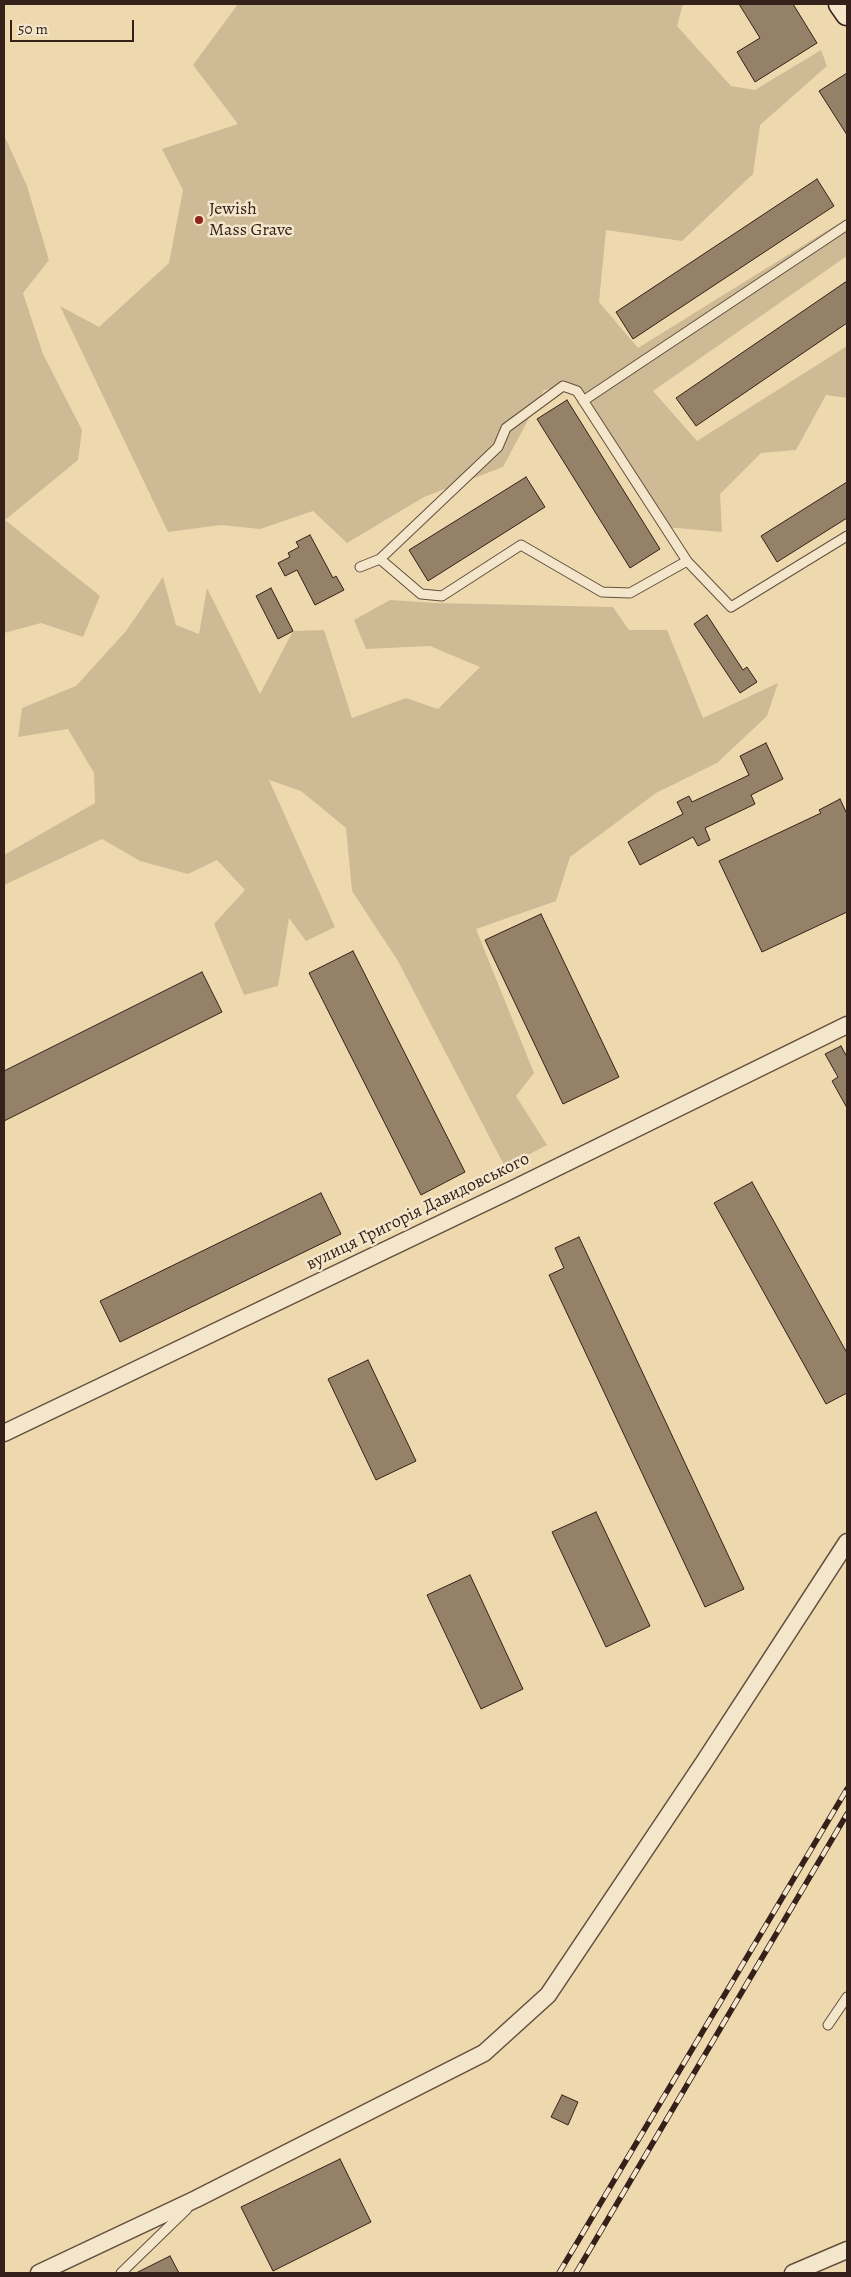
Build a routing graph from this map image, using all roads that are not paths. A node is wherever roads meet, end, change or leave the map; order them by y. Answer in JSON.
{"nodes":[{"id":1,"x":840,"y":4,"type":"edge"},
{"id":2,"x":847,"y":14,"type":"edge"},
{"id":3,"x":847,"y":225,"type":"edge"},
{"id":4,"x":583,"y":401,"type":"junction"},
{"id":5,"x":847,"y":536,"type":"edge"},
{"id":6,"x":380,"y":559,"type":"junction"},
{"id":7,"x":687,"y":561,"type":"junction"},
{"id":8,"x":360,"y":567,"type":"dead end"},
{"id":9,"x":847,"y":1025,"type":"edge"},
{"id":10,"x":4,"y":1432,"type":"edge"},
{"id":11,"x":847,"y":1542,"type":"edge"},
{"id":12,"x":847,"y":1997,"type":"edge"},
{"id":13,"x":828,"y":2025,"type":"dead end"},
{"id":14,"x":196,"y":2200,"type":"junction"},
{"id":15,"x":847,"y":2250,"type":"edge"},
{"id":16,"x":39,"y":2273,"type":"edge"},
{"id":17,"x":121,"y":2273,"type":"edge"},
{"id":18,"x":793,"y":2273,"type":"edge"}],
"edges":[{"from":1,"to":2,"type":"main road"},
{"from":3,"to":4,"type":"lane"},
{"from":4,"to":6,"type":"lane"},
{"from":4,"to":7,"type":"lane"},
{"from":5,"to":7,"type":"lane"},
{"from":6,"to":7,"type":"lane"},
{"from":6,"to":8,"type":"lane"},
{"from":9,"to":10,"type":"street","name":"вулиця Григорія Давидовського"},
{"from":11,"to":14,"type":"street"},
{"from":12,"to":13,"type":"lane"},
{"from":14,"to":16,"type":"street"},
{"from":14,"to":17,"type":"lane"},
{"from":15,"to":18,"type":"street"}]}
